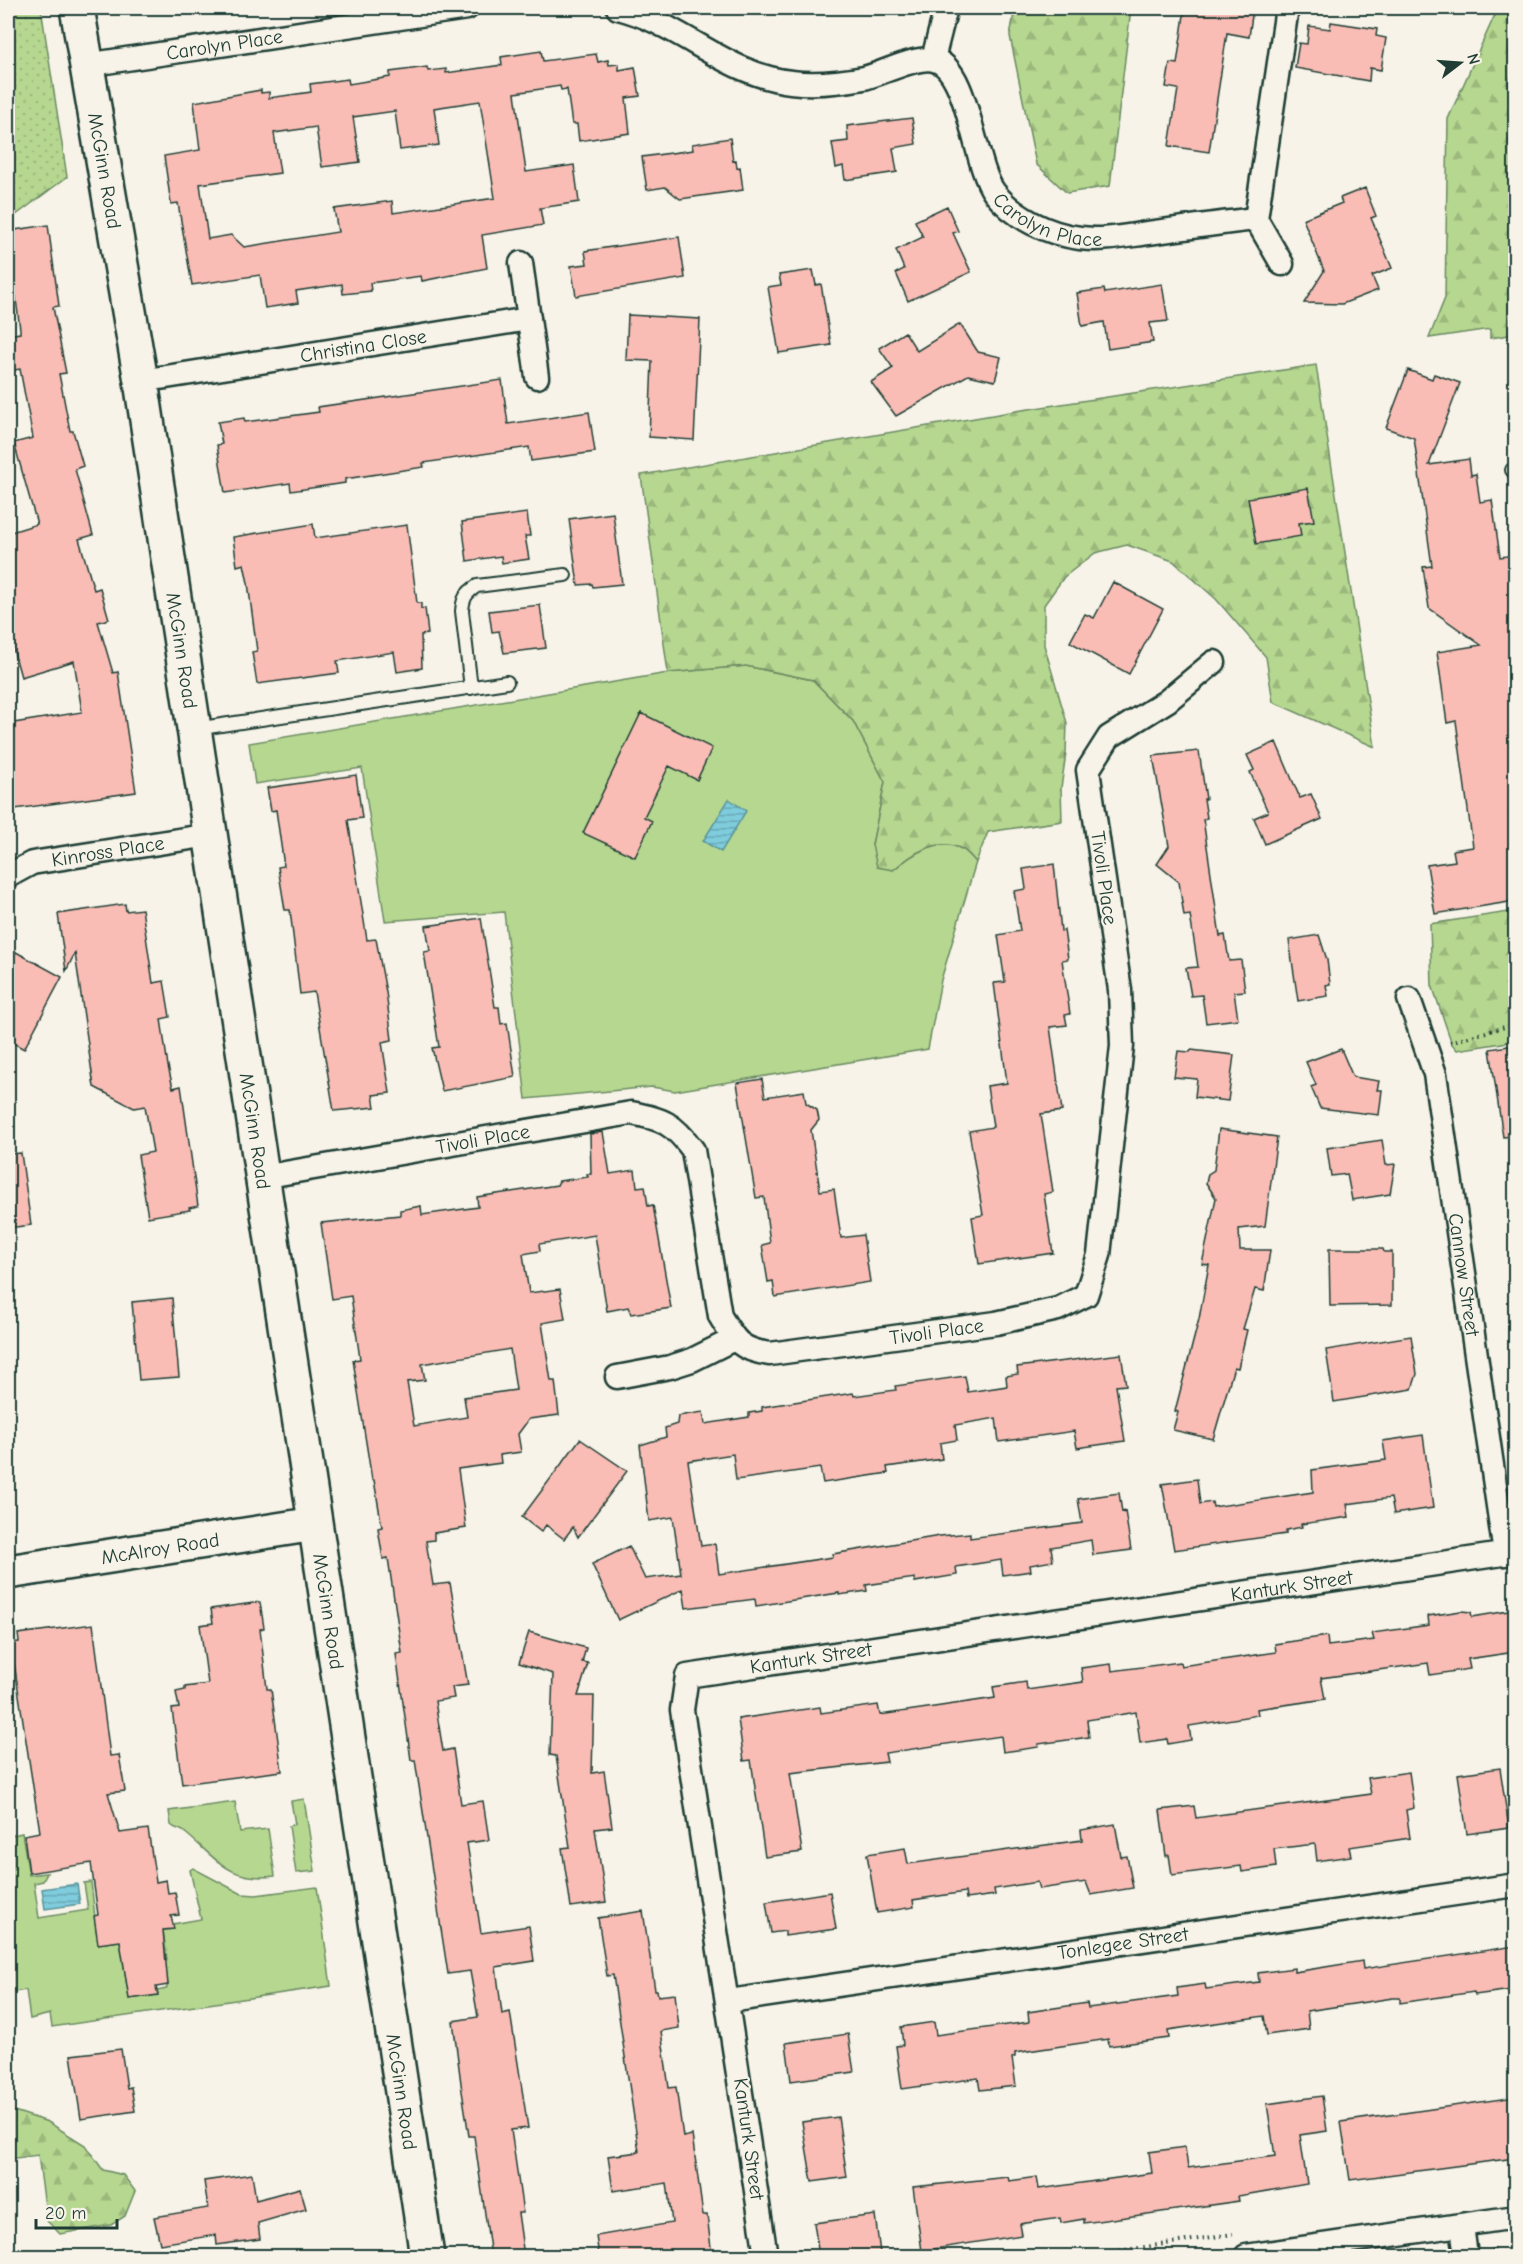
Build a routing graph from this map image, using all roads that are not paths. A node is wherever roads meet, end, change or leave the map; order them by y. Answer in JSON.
{"nodes":[{"id":1,"x":77,"y":8,"type":"edge"},
{"id":2,"x":467,"y":8,"type":"edge"},
{"id":3,"x":618,"y":8,"type":"edge"},
{"id":4,"x":946,"y":8,"type":"edge"},
{"id":5,"x":1287,"y":8,"type":"edge"},
{"id":6,"x":933,"y":59,"type":"junction"},
{"id":7,"x":86,"y":65,"type":"junction"},
{"id":8,"x":1256,"y":219,"type":"junction"},
{"id":9,"x":521,"y":263,"type":"dead end"},
{"id":10,"x":1282,"y":264,"type":"dead end"},
{"id":11,"x":529,"y":320,"type":"junction"},
{"id":12,"x":537,"y":377,"type":"dead end"},
{"id":13,"x":141,"y":381,"type":"junction"},
{"id":14,"x":565,"y":574,"type":"dead end"},
{"id":15,"x":1214,"y":662,"type":"dead end"},
{"id":16,"x":507,"y":682,"type":"dead end"},
{"id":17,"x":471,"y":688,"type":"junction"},
{"id":18,"x":194,"y":729,"type":"junction"},
{"id":19,"x":210,"y":836,"type":"junction"},
{"id":20,"x":8,"y":876,"type":"edge"},
{"id":21,"x":1410,"y":999,"type":"dead end"},
{"id":22,"x":262,"y":1177,"type":"junction"},
{"id":23,"x":734,"y":1339,"type":"junction"},
{"id":24,"x":617,"y":1377,"type":"dead end"},
{"id":25,"x":315,"y":1524,"type":"junction"},
{"id":26,"x":1510,"y":1553,"type":"edge"},
{"id":27,"x":8,"y":1572,"type":"edge"},
{"id":28,"x":1515,"y":1885,"type":"edge"},
{"id":29,"x":729,"y":2001,"type":"junction"},
{"id":30,"x":1515,"y":2217,"type":"edge"},
{"id":31,"x":1462,"y":2226,"type":"junction"},
{"id":32,"x":427,"y":2256,"type":"edge"},
{"id":33,"x":766,"y":2256,"type":"edge"},
{"id":34,"x":1246,"y":2256,"type":"edge"},
{"id":35,"x":1466,"y":2256,"type":"edge"}],
"edges":[{"from":1,"to":7,"type":"street","name":"McGinn Road"},
{"from":2,"to":7,"type":"street","name":"Carolyn Place"},
{"from":3,"to":6,"type":"street"},
{"from":4,"to":6,"type":"street"},
{"from":5,"to":8,"type":"street"},
{"from":6,"to":8,"type":"street","name":"Carolyn Place"},
{"from":7,"to":13,"type":"street","name":"McGinn Road"},
{"from":8,"to":10,"type":"street"},
{"from":9,"to":11,"type":"street"},
{"from":11,"to":12,"type":"street"},
{"from":11,"to":13,"type":"street","name":"Christina Close"},
{"from":13,"to":18,"type":"street","name":"McGinn Road"},
{"from":14,"to":17,"type":"lane"},
{"from":15,"to":23,"type":"street","name":"Tivoli Place"},
{"from":16,"to":17,"type":"lane"},
{"from":17,"to":18,"type":"lane"},
{"from":18,"to":19,"type":"street","name":"McGinn Road"},
{"from":19,"to":20,"type":"street","name":"Kinross Place"},
{"from":19,"to":22,"type":"street","name":"McGinn Road"},
{"from":21,"to":26,"type":"street","name":"Cannow Street"},
{"from":22,"to":23,"type":"street","name":"Tivoli Place"},
{"from":22,"to":25,"type":"street","name":"McGinn Road"},
{"from":23,"to":24,"type":"street"},
{"from":25,"to":27,"type":"street","name":"McAlroy Road"},
{"from":25,"to":32,"type":"street","name":"McGinn Road"},
{"from":26,"to":29,"type":"street","name":"Kanturk Street"},
{"from":28,"to":29,"type":"street","name":"Tonlegee Street"},
{"from":29,"to":33,"type":"street","name":"Kanturk Street"},
{"from":30,"to":31,"type":"street"},
{"from":31,"to":34,"type":"street"},
{"from":31,"to":35,"type":"street"}]}
